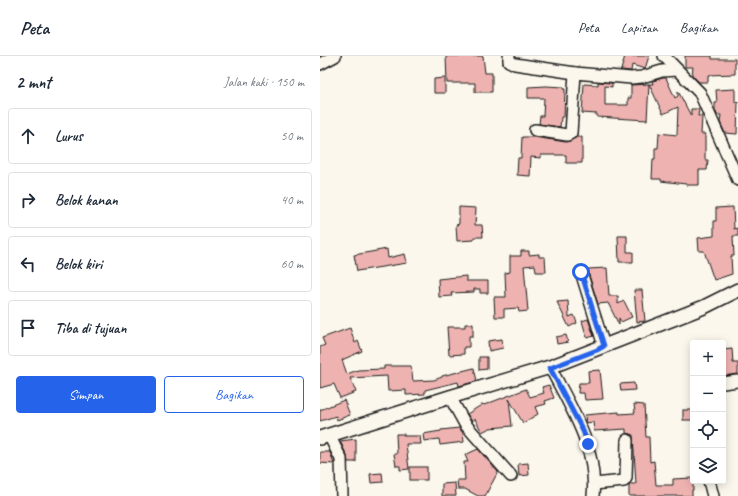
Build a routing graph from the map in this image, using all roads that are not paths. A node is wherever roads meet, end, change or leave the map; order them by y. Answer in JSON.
{"nodes":[{"id":1,"x":335,"y":56,"type":"edge"},
{"id":2,"x":509,"y":56,"type":"edge"},
{"id":3,"x":664,"y":56,"type":"edge"},
{"id":4,"x":320,"y":64,"type":"edge"},
{"id":5,"x":677,"y":70,"type":"junction"},
{"id":6,"x":575,"y":73,"type":"junction"},
{"id":7,"x":535,"y":130,"type":"dead end"},
{"id":8,"x":738,"y":180,"type":"edge"},
{"id":9,"x":581,"y":272,"type":"dead end"},
{"id":10,"x":738,"y":290,"type":"edge"},
{"id":11,"x":604,"y":346,"type":"junction"},
{"id":12,"x":550,"y":368,"type":"junction"},
{"id":13,"x":737,"y":381,"type":"edge"},
{"id":14,"x":726,"y":383,"type":"edge"},
{"id":15,"x":450,"y":397,"type":"junction"},
{"id":16,"x":326,"y":437,"type":"edge"},
{"id":17,"x":627,"y":440,"type":"dead end"},
{"id":18,"x":511,"y":476,"type":"dead end"},
{"id":19,"x":594,"y":484,"type":"junction"},
{"id":20,"x":709,"y":484,"type":"edge"},
{"id":21,"x":342,"y":496,"type":"edge"},
{"id":22,"x":593,"y":496,"type":"edge"},
{"id":23,"x":713,"y":496,"type":"edge"}],
"edges":[{"from":1,"to":4,"type":"street"},
{"from":2,"to":6,"type":"street"},
{"from":3,"to":5,"type":"street"},
{"from":5,"to":6,"type":"street"},
{"from":5,"to":8,"type":"street"},
{"from":6,"to":7,"type":"street"},
{"from":9,"to":11,"type":"street"},
{"from":10,"to":11,"type":"street"},
{"from":11,"to":12,"type":"street"},
{"from":12,"to":15,"type":"street"},
{"from":12,"to":19,"type":"street"},
{"from":13,"to":14,"type":"street"},
{"from":15,"to":16,"type":"street"},
{"from":15,"to":18,"type":"street"},
{"from":16,"to":21,"type":"street"},
{"from":17,"to":19,"type":"street"},
{"from":19,"to":22,"type":"street"},
{"from":20,"to":23,"type":"street"}]}
